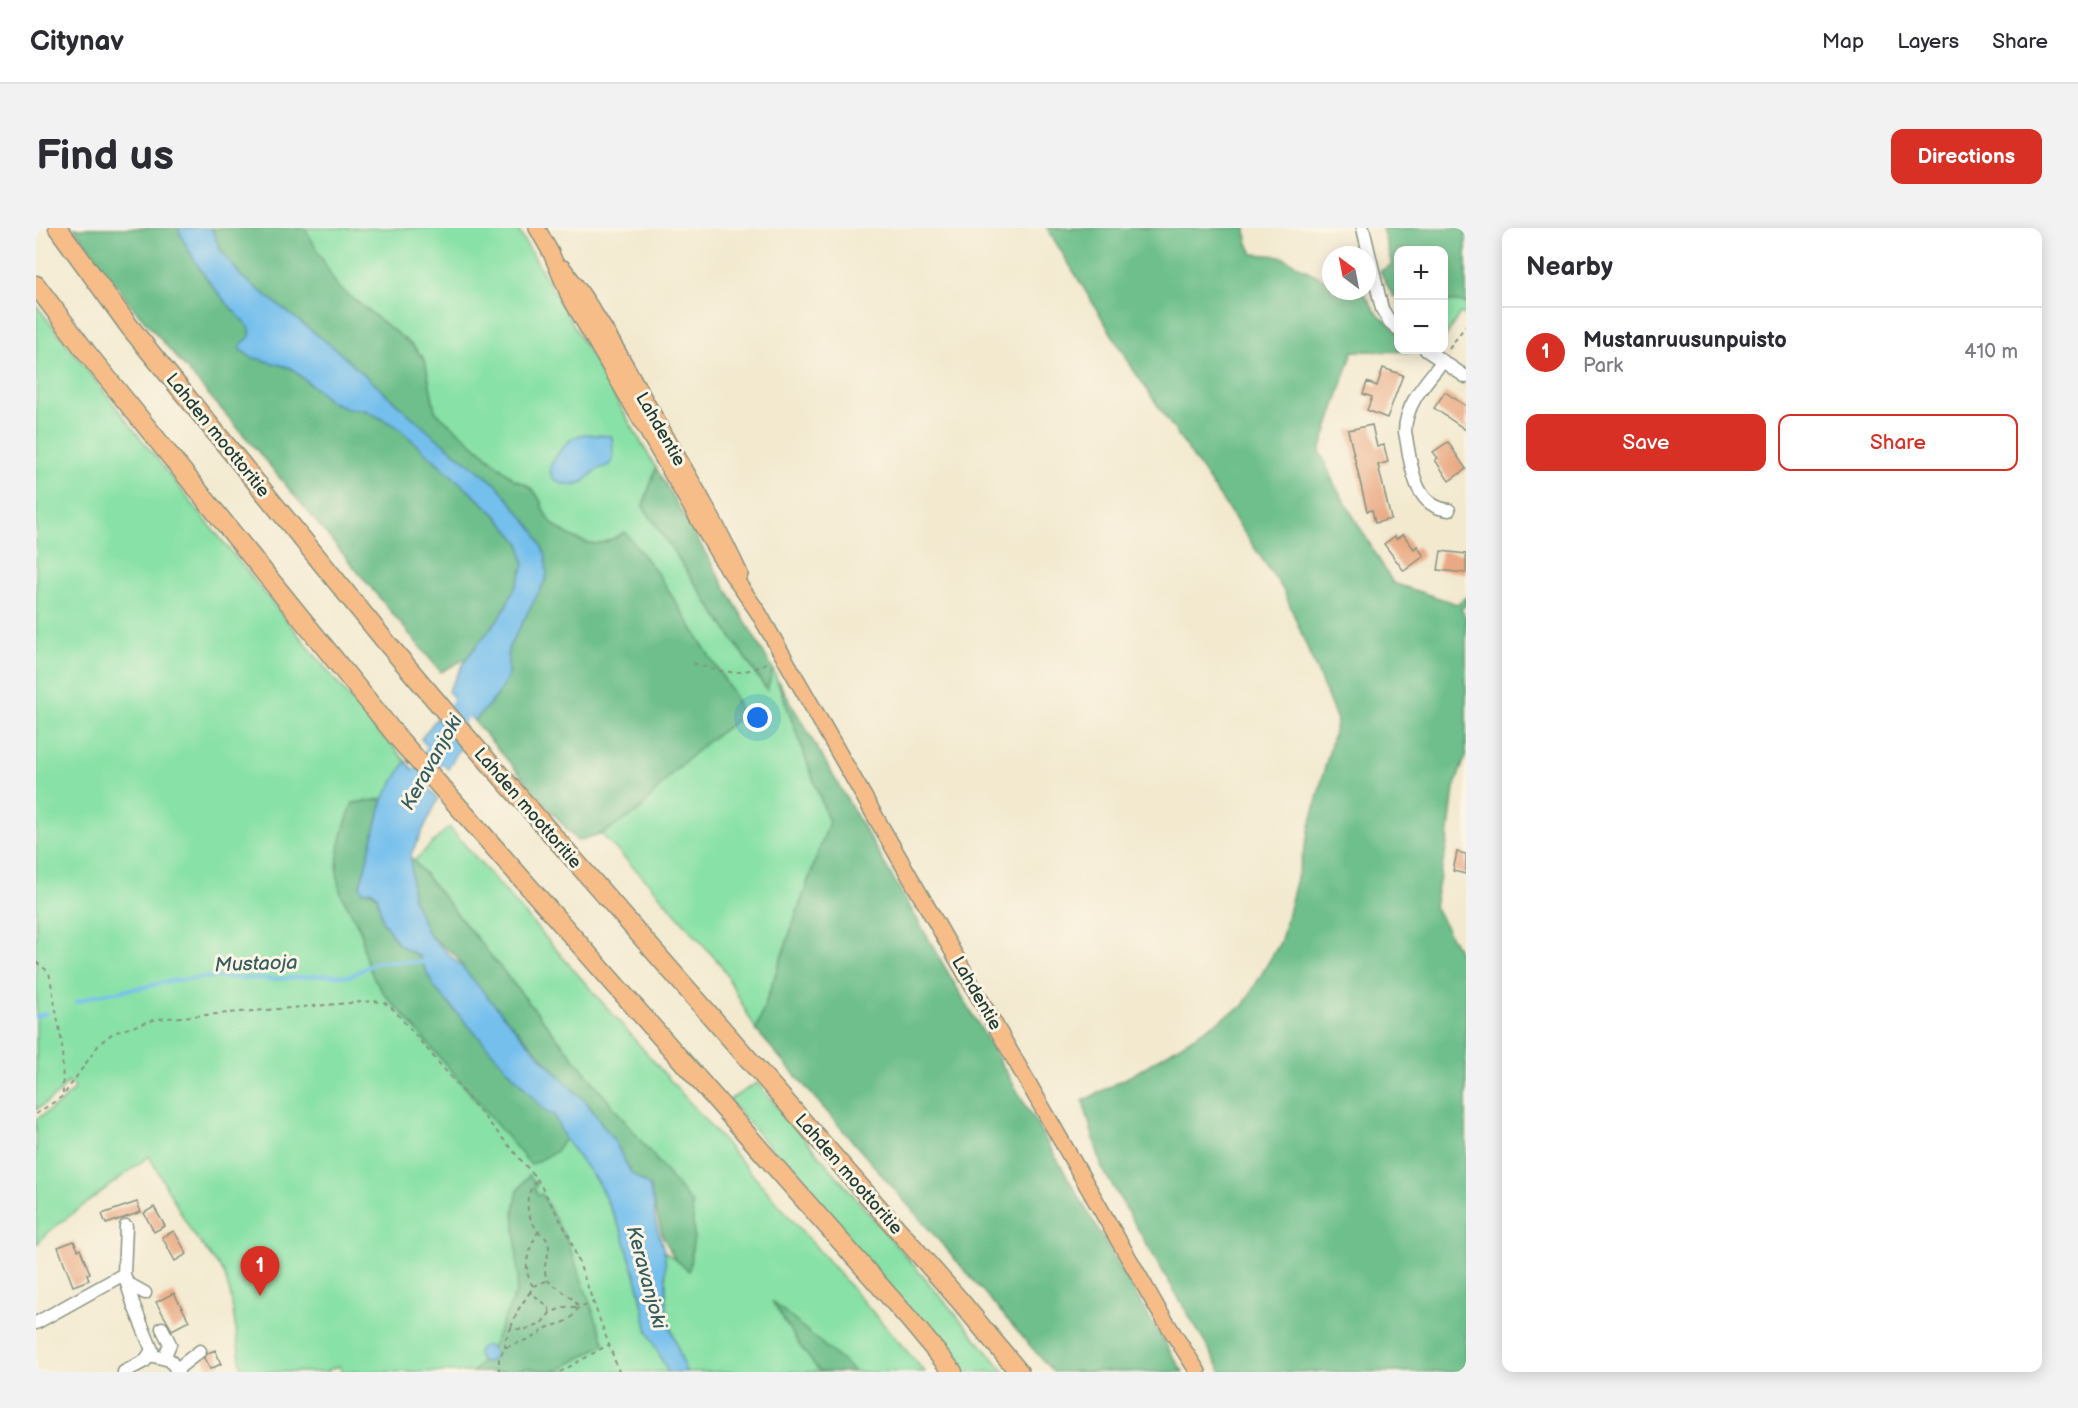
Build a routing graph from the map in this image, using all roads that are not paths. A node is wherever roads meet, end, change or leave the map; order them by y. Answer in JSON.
{"nodes":[{"id":1,"x":58,"y":228,"type":"edge"},
{"id":2,"x":537,"y":228,"type":"edge"},
{"id":3,"x":1363,"y":228,"type":"edge"},
{"id":4,"x":36,"y":285,"type":"edge"},
{"id":5,"x":1394,"y":326,"type":"edge"},
{"id":6,"x":1439,"y":354,"type":"edge"},
{"id":7,"x":1445,"y":356,"type":"junction"},
{"id":8,"x":1466,"y":377,"type":"edge"},
{"id":9,"x":1449,"y":510,"type":"dead end"},
{"id":10,"x":126,"y":1226,"type":"dead end"},
{"id":11,"x":126,"y":1279,"type":"junction"},
{"id":12,"x":145,"y":1293,"type":"dead end"},
{"id":13,"x":36,"y":1323,"type":"edge"},
{"id":14,"x":162,"y":1328,"type":"dead end"},
{"id":15,"x":200,"y":1351,"type":"dead end"},
{"id":16,"x":149,"y":1355,"type":"junction"},
{"id":17,"x":164,"y":1358,"type":"junction"},
{"id":18,"x":177,"y":1370,"type":"edge"},
{"id":19,"x":124,"y":1372,"type":"edge"},
{"id":20,"x":953,"y":1372,"type":"edge"},
{"id":21,"x":1019,"y":1372,"type":"edge"},
{"id":22,"x":1198,"y":1372,"type":"edge"}],
"edges":[{"from":1,"to":21,"type":"highway","name":"Lahden moottoritie"},
{"from":2,"to":22,"type":"main road","name":"Lahdentie"},
{"from":3,"to":5,"type":"street"},
{"from":4,"to":20,"type":"highway"},
{"from":6,"to":7,"type":"street"},
{"from":7,"to":8,"type":"street"},
{"from":7,"to":9,"type":"street"},
{"from":10,"to":11,"type":"street"},
{"from":11,"to":12,"type":"street"},
{"from":11,"to":13,"type":"street"},
{"from":11,"to":16,"type":"street"},
{"from":14,"to":17,"type":"street"},
{"from":15,"to":18,"type":"street"},
{"from":16,"to":17,"type":"street"},
{"from":16,"to":19,"type":"street"},
{"from":17,"to":18,"type":"street"}]}
